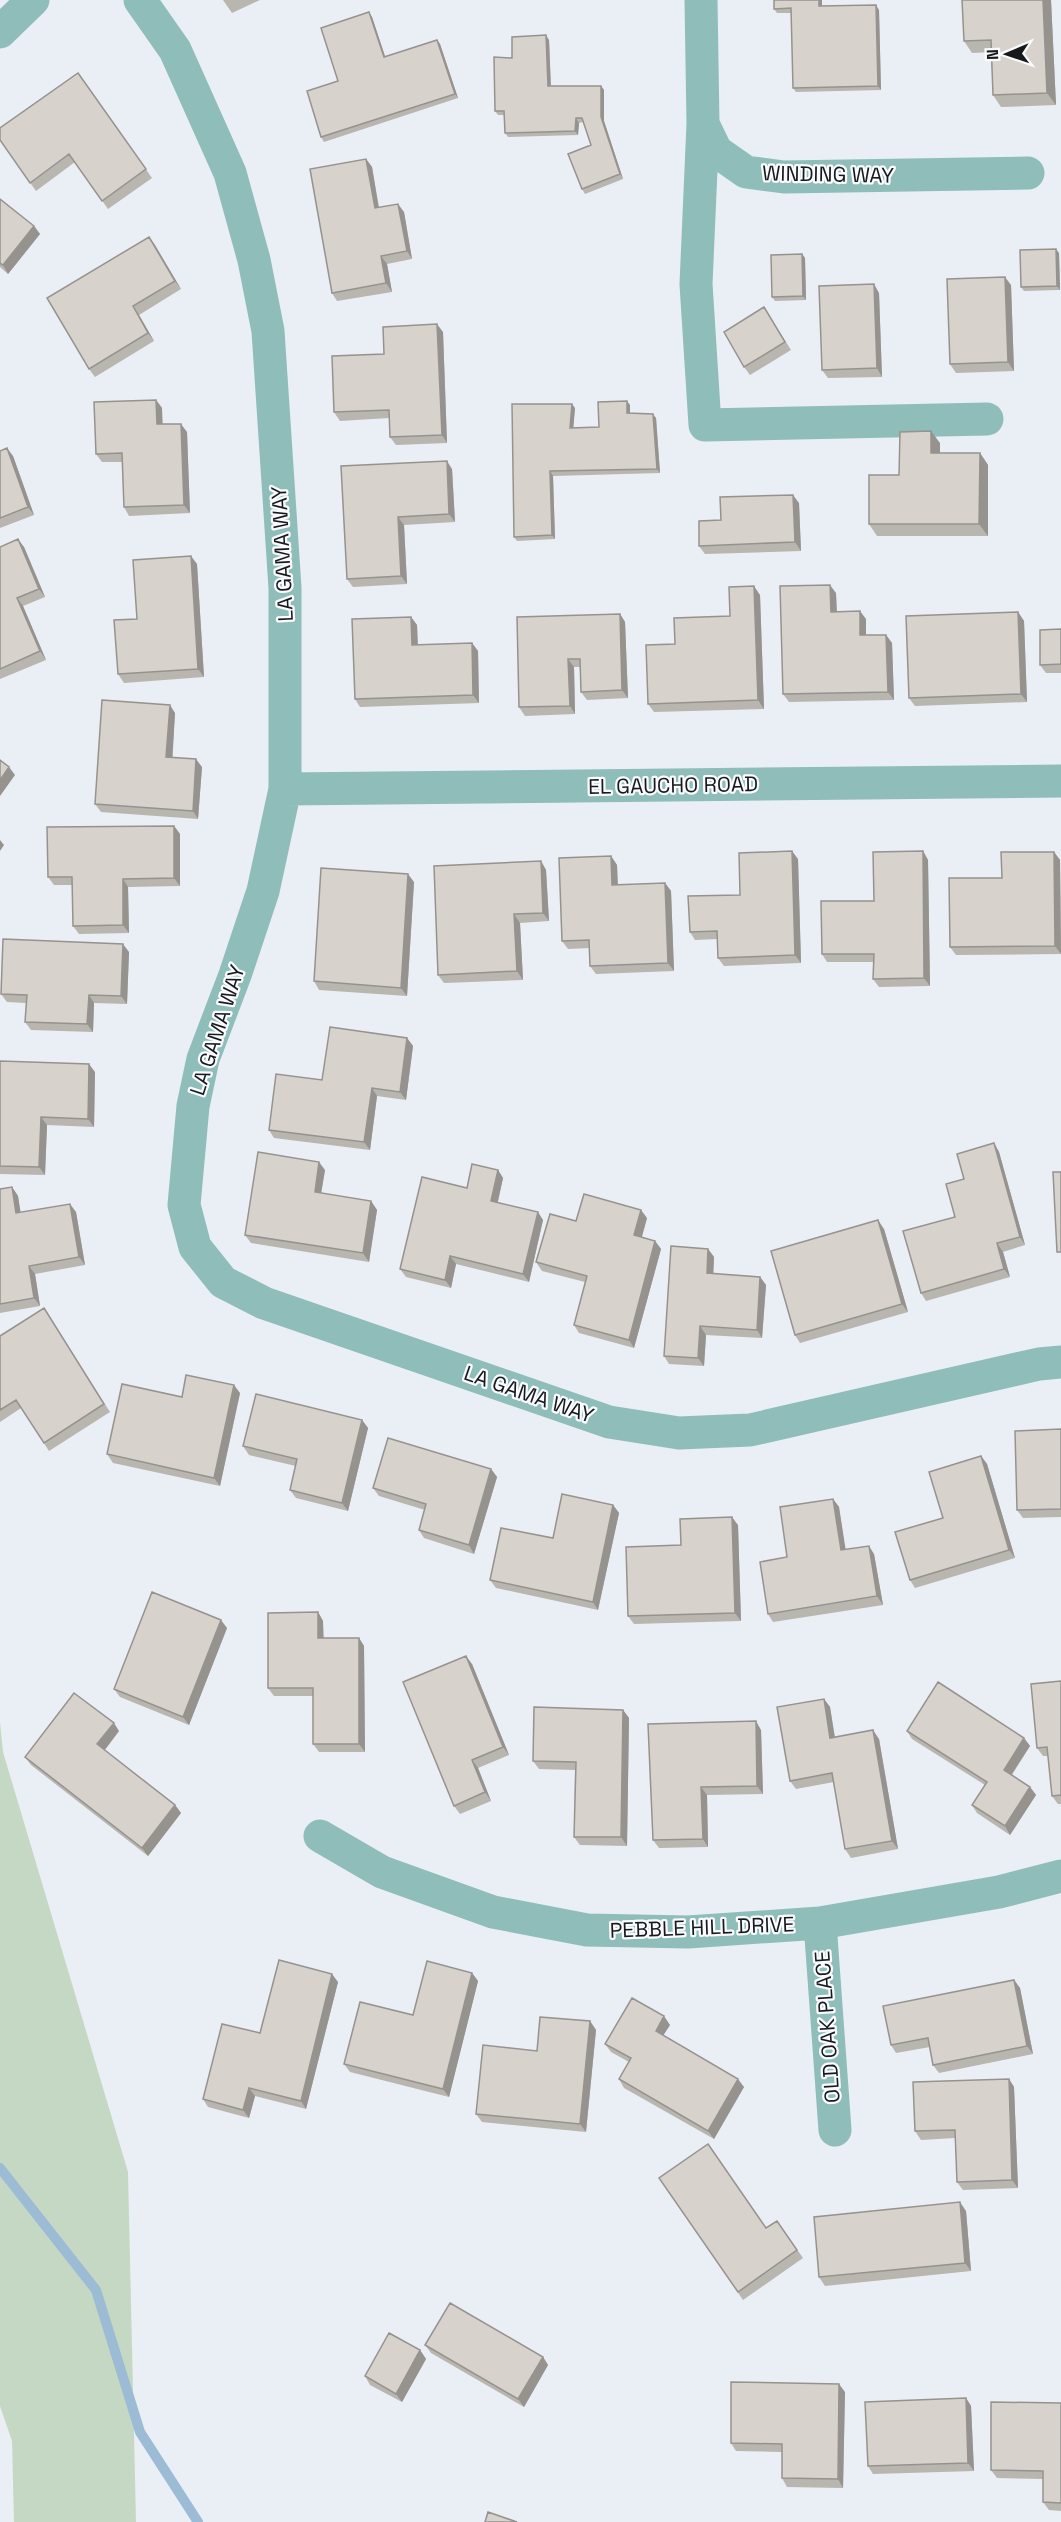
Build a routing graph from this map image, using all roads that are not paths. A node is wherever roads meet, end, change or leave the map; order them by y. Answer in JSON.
{"nodes":[{"id":1,"x":33,"y":0,"type":"edge"},
{"id":2,"x":140,"y":0,"type":"edge"},
{"id":3,"x":701,"y":0,"type":"edge"},
{"id":4,"x":0,"y":32,"type":"edge"},
{"id":5,"x":703,"y":124,"type":"junction"},
{"id":6,"x":1028,"y":173,"type":"dead end"},
{"id":7,"x":987,"y":419,"type":"dead end"},
{"id":8,"x":1061,"y":781,"type":"edge"},
{"id":9,"x":285,"y":789,"type":"junction"},
{"id":10,"x":1061,"y":1362,"type":"edge"},
{"id":11,"x":320,"y":1836,"type":"dead end"},
{"id":12,"x":1061,"y":1876,"type":"edge"},
{"id":13,"x":820,"y":1923,"type":"junction"},
{"id":14,"x":835,"y":2130,"type":"dead end"}],
"edges":[{"from":1,"to":4,"type":"street"},
{"from":2,"to":9,"type":"street","name":"LA GAMA WAY"},
{"from":3,"to":5,"type":"street","name":"WINDING WAY"},
{"from":5,"to":6,"type":"street","name":"WINDING WAY"},
{"from":5,"to":7,"type":"street"},
{"from":8,"to":9,"type":"street","name":"EL GAUCHO ROAD"},
{"from":9,"to":10,"type":"street","name":"LA GAMA WAY"},
{"from":11,"to":13,"type":"street","name":"PEBBLE HILL DRIVE"},
{"from":12,"to":13,"type":"street","name":"PEBBLE HILL DRIVE"},
{"from":13,"to":14,"type":"street","name":"OLD OAK PLACE"}]}
